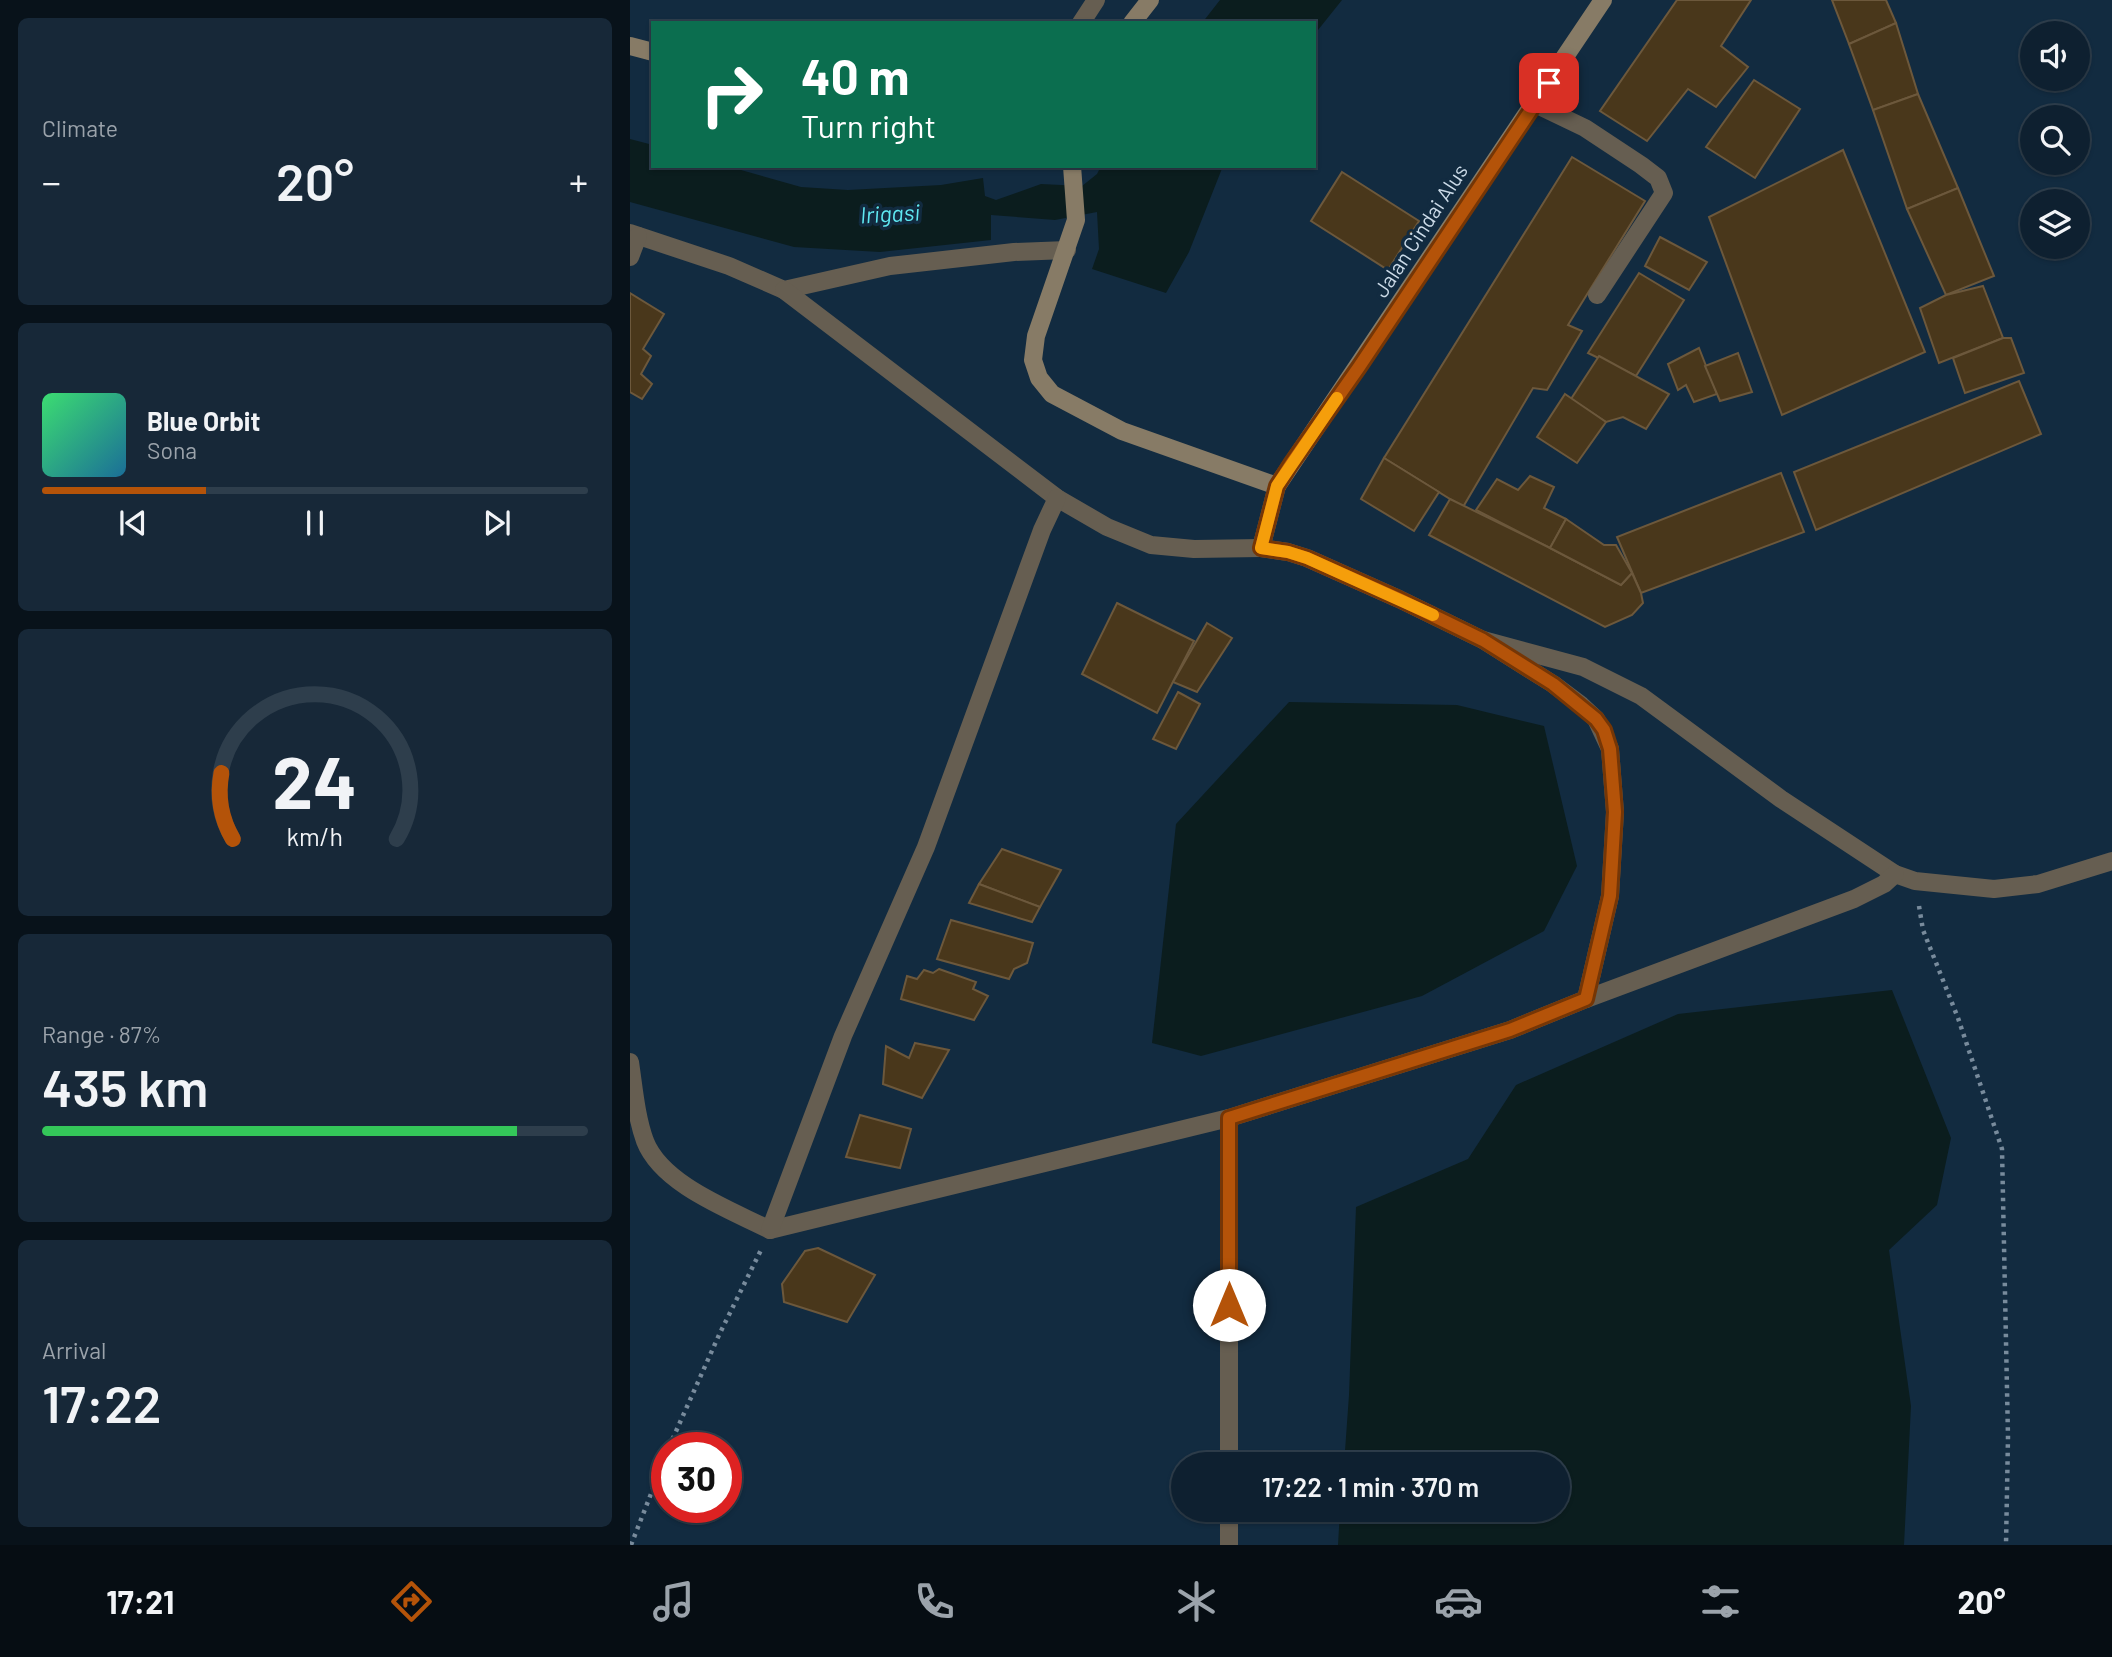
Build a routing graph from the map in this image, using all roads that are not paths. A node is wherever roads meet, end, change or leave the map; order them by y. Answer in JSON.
{"nodes":[{"id":1,"x":1096,"y":0,"type":"edge"},
{"id":2,"x":1150,"y":0,"type":"edge"},
{"id":3,"x":1604,"y":0,"type":"edge"},
{"id":4,"x":1082,"y":21,"type":"edge"},
{"id":5,"x":1134,"y":21,"type":"edge"},
{"id":6,"x":630,"y":46,"type":"edge"},
{"id":7,"x":651,"y":51,"type":"edge"},
{"id":8,"x":1535,"y":104,"type":"junction"},
{"id":9,"x":1072,"y":168,"type":"edge"},
{"id":10,"x":634,"y":235,"type":"edge"},
{"id":11,"x":1067,"y":250,"type":"junction"},
{"id":12,"x":630,"y":257,"type":"edge"},
{"id":13,"x":784,"y":290,"type":"junction"},
{"id":14,"x":1597,"y":295,"type":"dead end"},
{"id":15,"x":1277,"y":486,"type":"junction"},
{"id":16,"x":1057,"y":498,"type":"junction"},
{"id":17,"x":1261,"y":548,"type":"junction"},
{"id":18,"x":1483,"y":640,"type":"junction"},
{"id":19,"x":2112,"y":861,"type":"edge"},
{"id":20,"x":1895,"y":874,"type":"junction"},
{"id":21,"x":1586,"y":999,"type":"junction"},
{"id":22,"x":630,"y":1062,"type":"edge"},
{"id":23,"x":1229,"y":1118,"type":"junction"},
{"id":24,"x":770,"y":1230,"type":"junction"},
{"id":25,"x":1229,"y":1452,"type":"edge"},
{"id":26,"x":1229,"y":1522,"type":"edge"},
{"id":27,"x":1230,"y":1545,"type":"edge"}],
"edges":[{"from":1,"to":4,"type":"street"},
{"from":2,"to":5,"type":"street"},
{"from":3,"to":8,"type":"street","name":"Jalan Cindai Alus"},
{"from":6,"to":7,"type":"street"},
{"from":8,"to":14,"type":"street"},
{"from":8,"to":15,"type":"street","name":"Jalan Cindai Alus"},
{"from":9,"to":11,"type":"street"},
{"from":10,"to":12,"type":"street"},
{"from":10,"to":13,"type":"street"},
{"from":11,"to":13,"type":"street"},
{"from":11,"to":15,"type":"street"},
{"from":13,"to":16,"type":"street"},
{"from":15,"to":17,"type":"street"},
{"from":16,"to":17,"type":"street"},
{"from":16,"to":24,"type":"street"},
{"from":17,"to":18,"type":"street"},
{"from":18,"to":20,"type":"street"},
{"from":18,"to":21,"type":"street"},
{"from":19,"to":20,"type":"street"},
{"from":20,"to":21,"type":"street"},
{"from":21,"to":23,"type":"street"},
{"from":22,"to":24,"type":"street"},
{"from":23,"to":24,"type":"street"},
{"from":23,"to":25,"type":"street"},
{"from":26,"to":27,"type":"street"}]}
